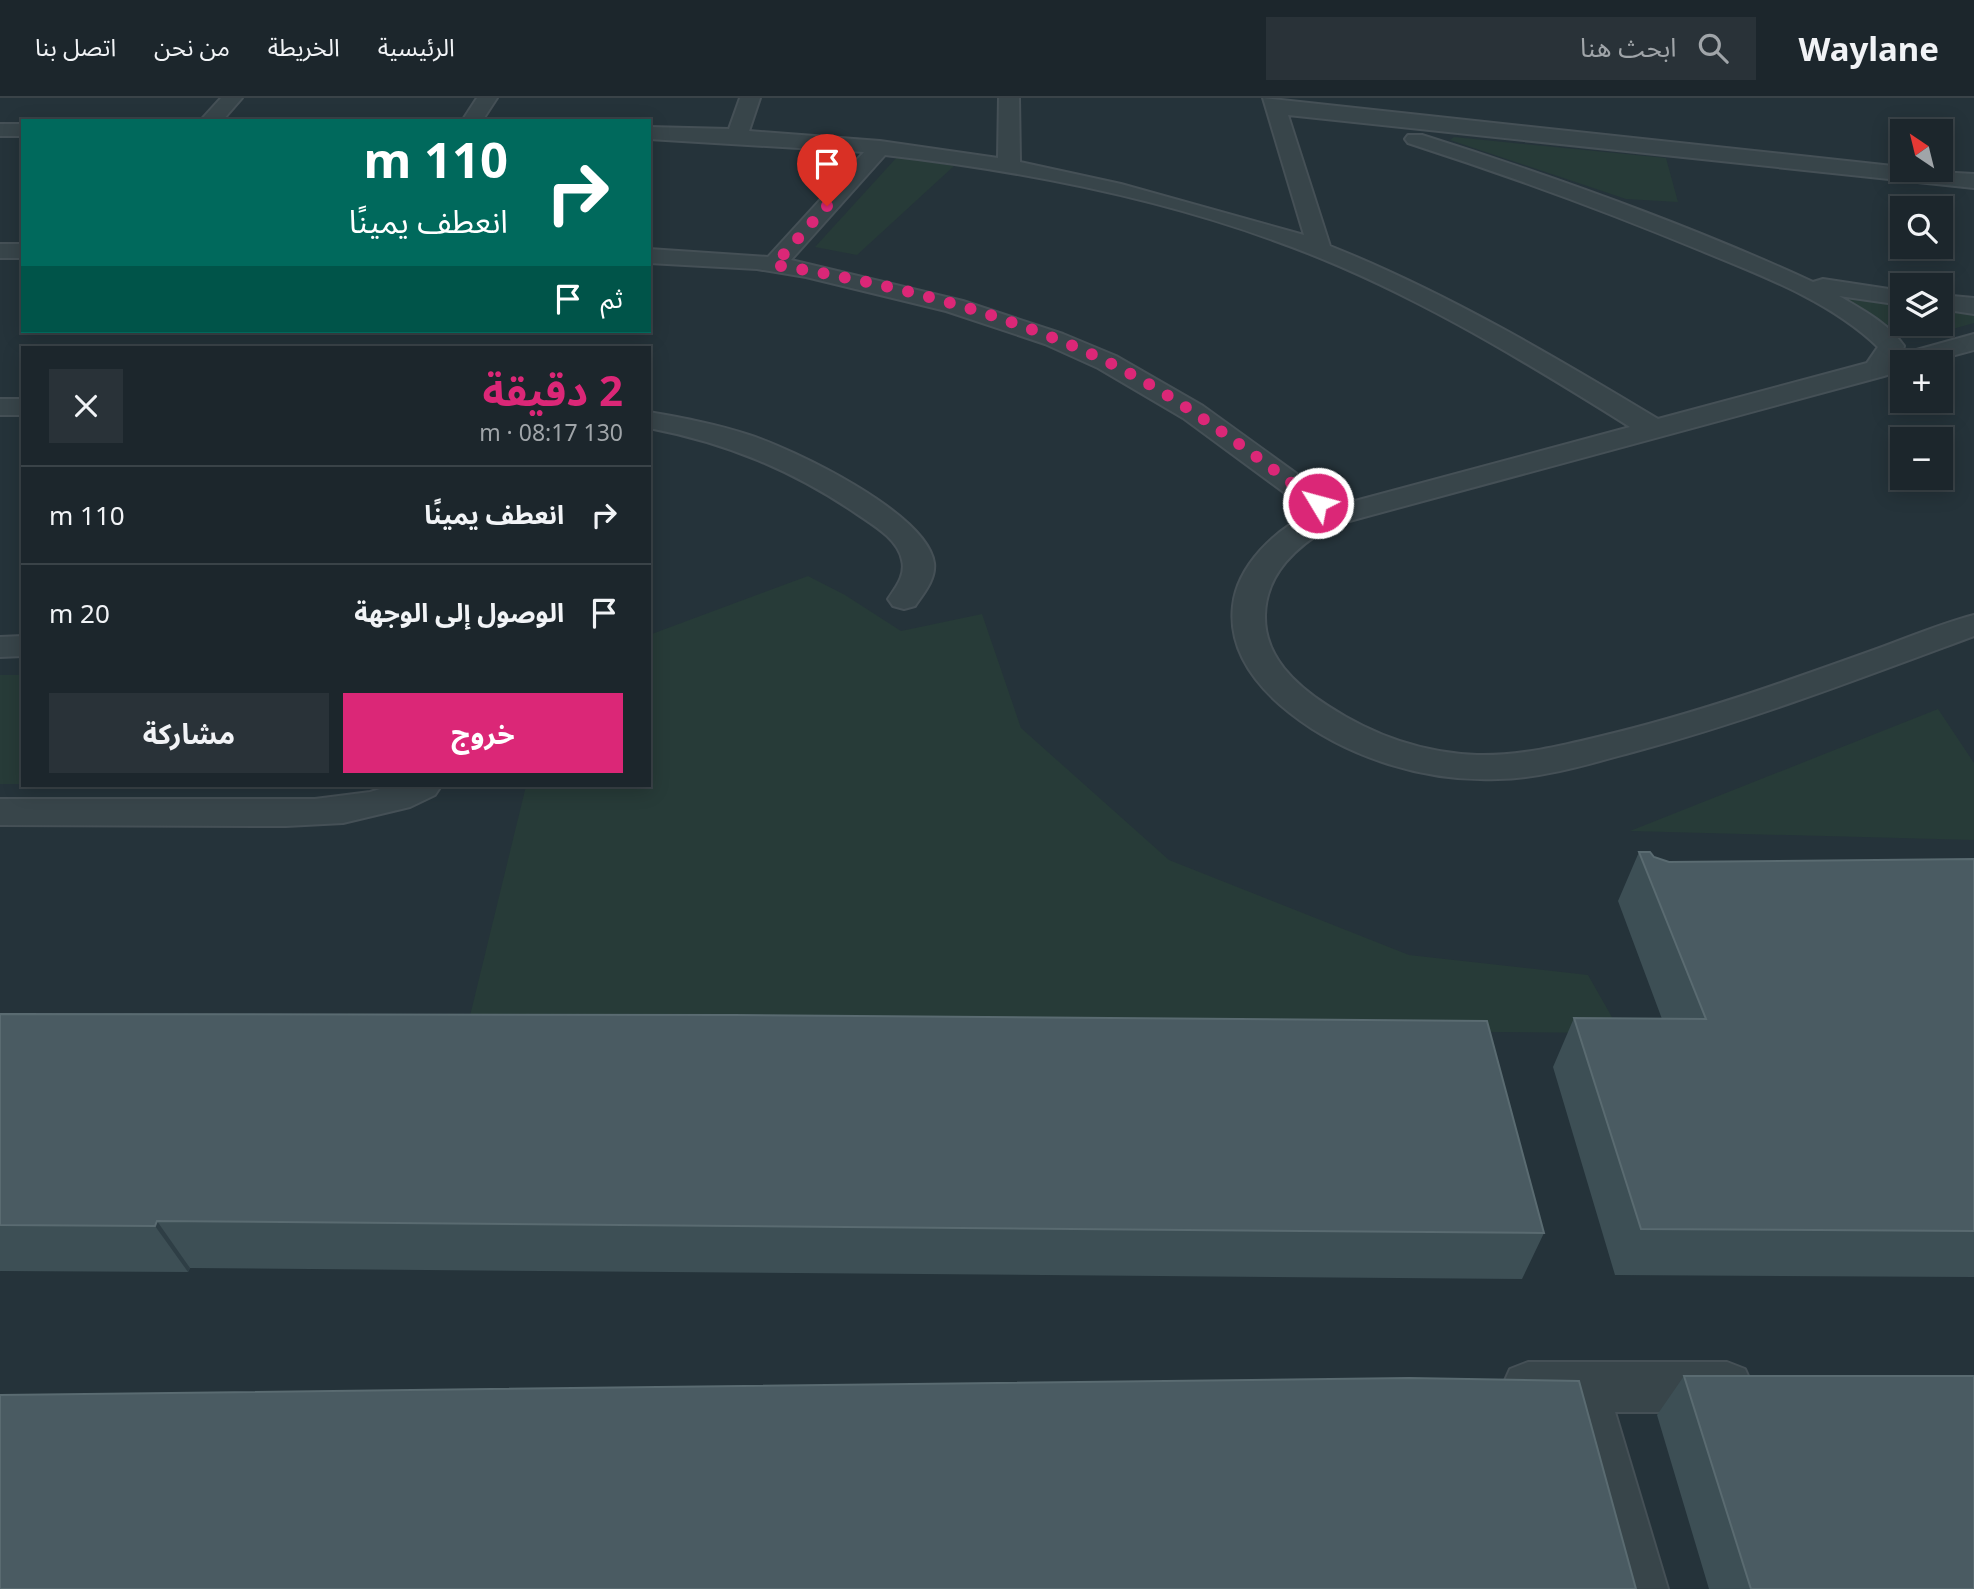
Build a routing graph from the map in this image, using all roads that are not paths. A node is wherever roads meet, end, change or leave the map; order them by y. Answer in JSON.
{"nodes":[{"id":1,"x":232,"y":98,"type":"edge"},
{"id":2,"x":487,"y":98,"type":"edge"},
{"id":3,"x":750,"y":98,"type":"edge"},
{"id":4,"x":1009,"y":98,"type":"edge"},
{"id":5,"x":1275,"y":103,"type":"edge"},
{"id":6,"x":212,"y":119,"type":"edge"},
{"id":7,"x":473,"y":119,"type":"edge"},
{"id":8,"x":0,"y":130,"type":"edge"},
{"id":9,"x":21,"y":130,"type":"edge"},
{"id":10,"x":651,"y":133,"type":"edge"},
{"id":11,"x":737,"y":135,"type":"junction"},
{"id":12,"x":880,"y":147,"type":"junction"},
{"id":13,"x":1009,"y":165,"type":"junction"},
{"id":14,"x":1974,"y":181,"type":"edge"},
{"id":15,"x":1320,"y":250,"type":"junction"},
{"id":16,"x":0,"y":251,"type":"edge"},
{"id":17,"x":21,"y":251,"type":"edge"},
{"id":18,"x":651,"y":256,"type":"edge"},
{"id":19,"x":774,"y":265,"type":"junction"},
{"id":20,"x":1760,"y":268,"type":"junction"},
{"id":21,"x":1890,"y":296,"type":"edge"},
{"id":22,"x":1953,"y":303,"type":"edge"},
{"id":23,"x":1974,"y":306,"type":"edge"},
{"id":24,"x":1974,"y":342,"type":"edge"},
{"id":25,"x":1875,"y":370,"type":"junction"},
{"id":26,"x":0,"y":407,"type":"edge"},
{"id":27,"x":21,"y":407,"type":"edge"},
{"id":28,"x":651,"y":420,"type":"edge"},
{"id":29,"x":1655,"y":430,"type":"junction"},
{"id":30,"x":1334,"y":515,"type":"junction"},
{"id":31,"x":904,"y":599,"type":"dead end"},
{"id":32,"x":1974,"y":625,"type":"edge"},
{"id":33,"x":0,"y":646,"type":"edge"},
{"id":34,"x":21,"y":646,"type":"edge"},
{"id":35,"x":420,"y":787,"type":"edge"},
{"id":36,"x":0,"y":812,"type":"edge"},
{"id":37,"x":1581,"y":1387,"type":"junction"},
{"id":38,"x":1771,"y":1387,"type":"edge"},
{"id":39,"x":1483,"y":1388,"type":"edge"},
{"id":40,"x":1639,"y":1589,"type":"edge"}],
"edges":[{"from":1,"to":6,"type":"street"},
{"from":2,"to":7,"type":"street"},
{"from":3,"to":11,"type":"street"},
{"from":4,"to":13,"type":"street"},
{"from":5,"to":14,"type":"street"},
{"from":5,"to":15,"type":"street"},
{"from":5,"to":20,"type":"street"},
{"from":8,"to":9,"type":"street"},
{"from":10,"to":11,"type":"street"},
{"from":11,"to":12,"type":"street"},
{"from":12,"to":13,"type":"street"},
{"from":12,"to":19,"type":"street"},
{"from":13,"to":15,"type":"street"},
{"from":15,"to":29,"type":"street"},
{"from":16,"to":17,"type":"street"},
{"from":18,"to":19,"type":"street"},
{"from":19,"to":30,"type":"street"},
{"from":20,"to":21,"type":"street"},
{"from":20,"to":25,"type":"street"},
{"from":22,"to":23,"type":"street"},
{"from":24,"to":25,"type":"street"},
{"from":25,"to":29,"type":"street"},
{"from":26,"to":27,"type":"street"},
{"from":28,"to":31,"type":"street"},
{"from":29,"to":30,"type":"street"},
{"from":30,"to":32,"type":"street"},
{"from":33,"to":34,"type":"street"},
{"from":35,"to":36,"type":"street"},
{"from":37,"to":38,"type":"street"},
{"from":37,"to":39,"type":"street"},
{"from":37,"to":40,"type":"street"}]}
